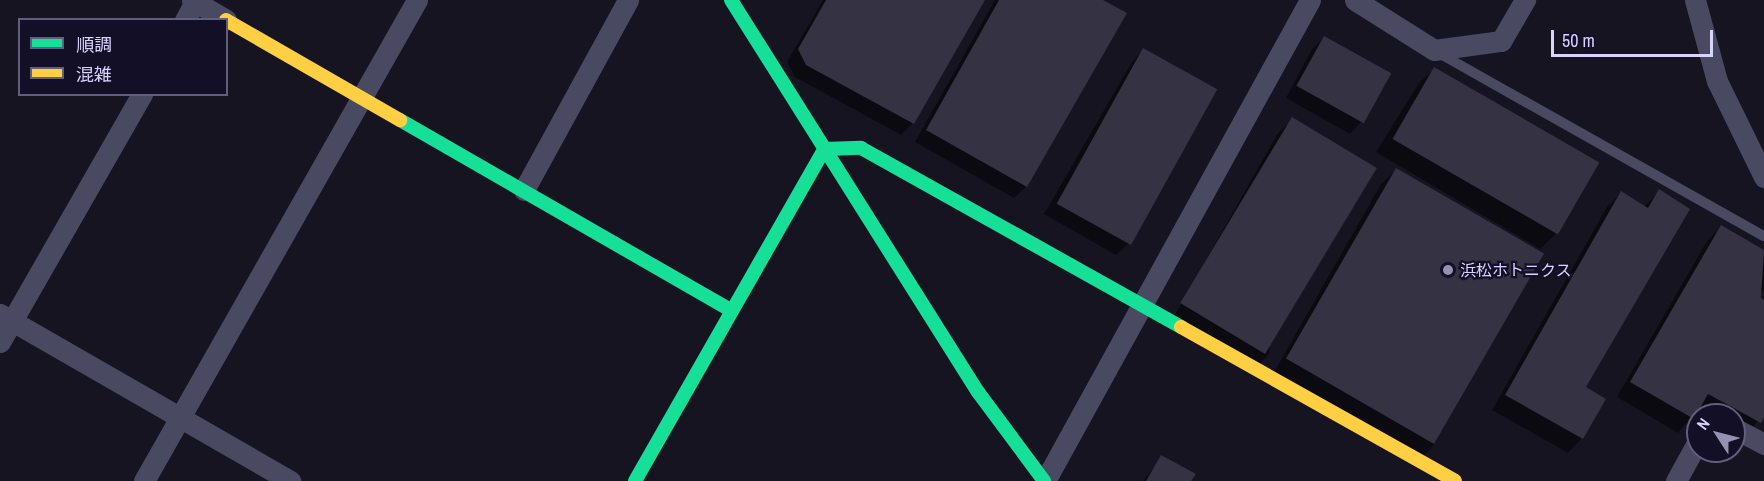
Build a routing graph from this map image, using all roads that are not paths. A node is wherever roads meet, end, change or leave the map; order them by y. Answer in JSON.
{"nodes":[{"id":1,"x":417,"y":0,"type":"edge"},
{"id":2,"x":628,"y":0,"type":"edge"},
{"id":3,"x":731,"y":0,"type":"edge"},
{"id":4,"x":1310,"y":0,"type":"edge"},
{"id":5,"x":1355,"y":0,"type":"edge"},
{"id":6,"x":1525,"y":0,"type":"edge"},
{"id":7,"x":1695,"y":0,"type":"edge"},
{"id":8,"x":192,"y":5,"type":"edge"},
{"id":9,"x":221,"y":18,"type":"edge"},
{"id":10,"x":228,"y":21,"type":"edge"},
{"id":11,"x":1434,"y":50,"type":"junction"},
{"id":12,"x":141,"y":96,"type":"edge"},
{"id":13,"x":362,"y":98,"type":"junction"},
{"id":14,"x":824,"y":149,"type":"junction"},
{"id":15,"x":1764,"y":177,"type":"edge"},
{"id":16,"x":524,"y":190,"type":"junction"},
{"id":17,"x":1764,"y":236,"type":"edge"},
{"id":18,"x":1142,"y":302,"type":"junction"},
{"id":19,"x":731,"y":310,"type":"junction"},
{"id":20,"x":6,"y":317,"type":"edge"},
{"id":21,"x":0,"y":342,"type":"edge"},
{"id":22,"x":182,"y":416,"type":"junction"},
{"id":23,"x":1746,"y":434,"type":"edge"},
{"id":24,"x":1764,"y":444,"type":"edge"},
{"id":25,"x":1686,"y":463,"type":"edge"},
{"id":26,"x":1436,"y":476,"type":"edge"},
{"id":27,"x":144,"y":481,"type":"edge"},
{"id":28,"x":290,"y":481,"type":"edge"},
{"id":29,"x":635,"y":481,"type":"edge"},
{"id":30,"x":1045,"y":481,"type":"edge"},
{"id":31,"x":1455,"y":481,"type":"edge"},
{"id":32,"x":1676,"y":481,"type":"edge"}],
"edges":[{"from":1,"to":13,"type":"street"},
{"from":2,"to":16,"type":"street"},
{"from":3,"to":14,"type":"street"},
{"from":4,"to":18,"type":"street"},
{"from":5,"to":11,"type":"street"},
{"from":6,"to":11,"type":"street"},
{"from":7,"to":15,"type":"street"},
{"from":8,"to":9,"type":"street"},
{"from":10,"to":13,"type":"street"},
{"from":11,"to":17,"type":"lane"},
{"from":12,"to":20,"type":"street"},
{"from":13,"to":16,"type":"street"},
{"from":13,"to":22,"type":"street"},
{"from":14,"to":18,"type":"street"},
{"from":14,"to":19,"type":"street"},
{"from":14,"to":30,"type":"street"},
{"from":16,"to":19,"type":"street"},
{"from":18,"to":26,"type":"street"},
{"from":18,"to":30,"type":"street"},
{"from":19,"to":29,"type":"street"},
{"from":20,"to":21,"type":"street"},
{"from":20,"to":22,"type":"street"},
{"from":22,"to":27,"type":"street"},
{"from":22,"to":28,"type":"street"},
{"from":23,"to":24,"type":"street"},
{"from":25,"to":32,"type":"street"},
{"from":26,"to":31,"type":"street"}]}
